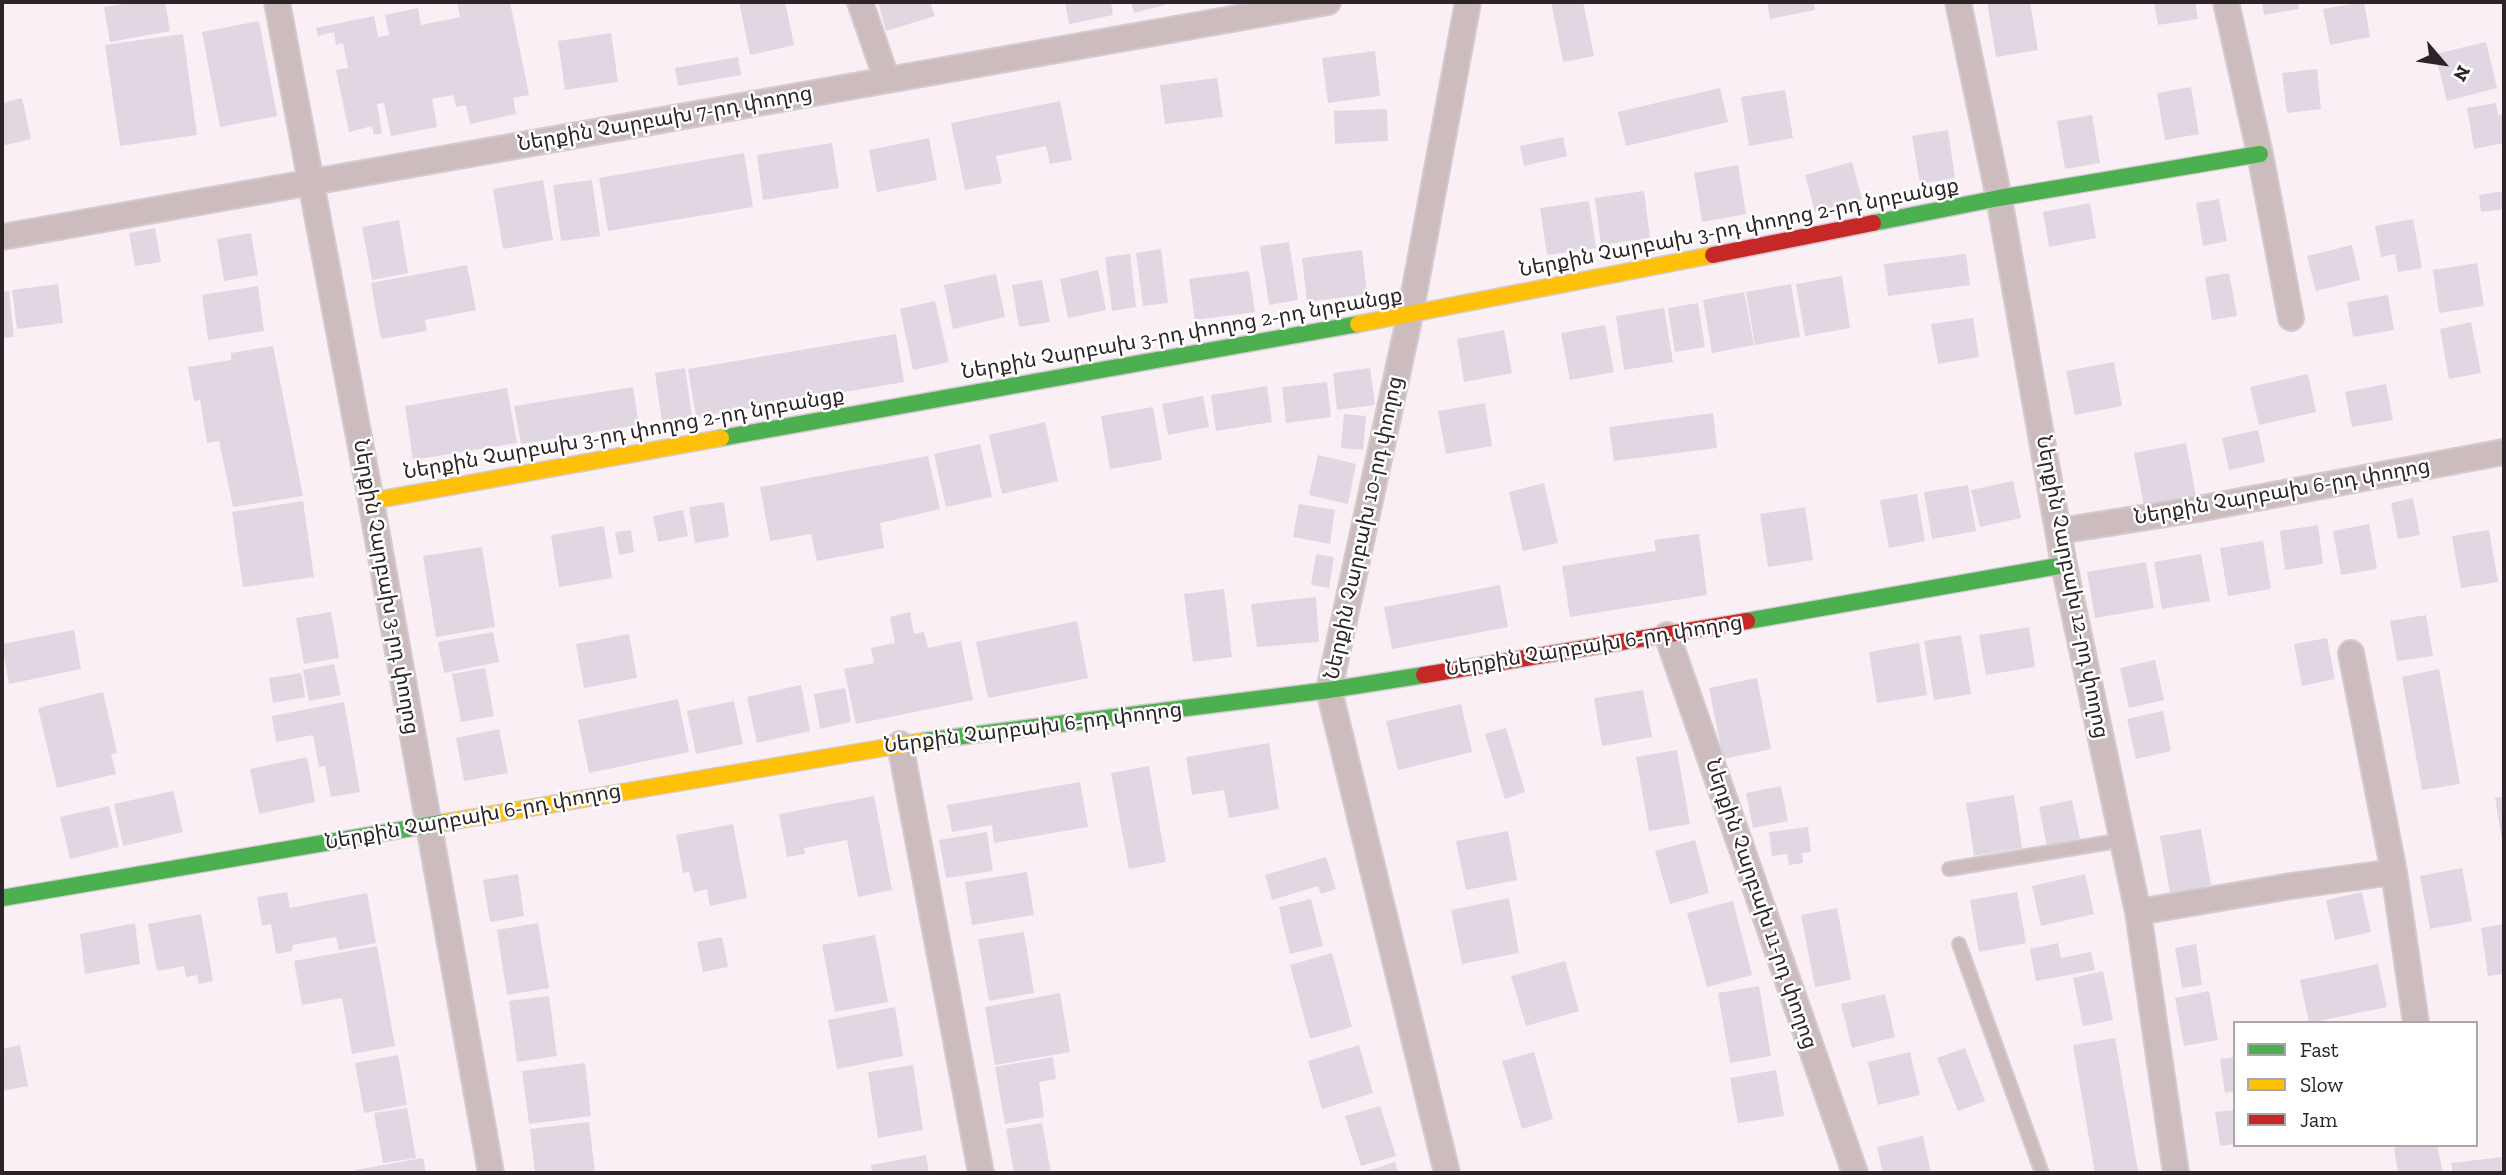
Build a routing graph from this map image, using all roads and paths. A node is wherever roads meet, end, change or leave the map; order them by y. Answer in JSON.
{"nodes":[{"id":1,"x":277,"y":2,"type":"edge"},
{"id":2,"x":860,"y":2,"type":"edge"},
{"id":3,"x":1328,"y":2,"type":"edge"},
{"id":4,"x":1468,"y":2,"type":"edge"},
{"id":5,"x":1958,"y":2,"type":"edge"},
{"id":6,"x":2227,"y":2,"type":"edge"},
{"id":7,"x":887,"y":80,"type":"junction"},
{"id":8,"x":2260,"y":154,"type":"junction"},
{"id":9,"x":311,"y":182,"type":"junction"},
{"id":10,"x":1999,"y":198,"type":"junction"},
{"id":11,"x":2,"y":237,"type":"edge"},
{"id":12,"x":1410,"y":314,"type":"junction"},
{"id":13,"x":2291,"y":318,"type":"dead end"},
{"id":14,"x":2504,"y":452,"type":"edge"},
{"id":15,"x":370,"y":501,"type":"junction"},
{"id":16,"x":2059,"y":531,"type":"junction"},
{"id":17,"x":2064,"y":565,"type":"junction"},
{"id":18,"x":1667,"y":635,"type":"junction"},
{"id":19,"x":2351,"y":653,"type":"dead end"},
{"id":20,"x":1329,"y":690,"type":"junction"},
{"id":21,"x":900,"y":744,"type":"junction"},
{"id":22,"x":429,"y":825,"type":"junction"},
{"id":23,"x":2123,"y":841,"type":"junction"},
{"id":24,"x":1949,"y":869,"type":"dead end"},
{"id":25,"x":2393,"y":872,"type":"junction"},
{"id":26,"x":2,"y":898,"type":"edge"},
{"id":27,"x":2138,"y":912,"type":"junction"},
{"id":28,"x":1959,"y":944,"type":"dead end"},
{"id":29,"x":2416,"y":1021,"type":"edge"},
{"id":30,"x":491,"y":1173,"type":"edge"},
{"id":31,"x":981,"y":1173,"type":"edge"},
{"id":32,"x":1447,"y":1173,"type":"edge"},
{"id":33,"x":1855,"y":1173,"type":"edge"},
{"id":34,"x":2042,"y":1173,"type":"edge"},
{"id":35,"x":2176,"y":1173,"type":"edge"}],
"edges":[{"from":1,"to":9,"type":"street","name":"Ներքին Չարբախ 3-րդ փողոց"},
{"from":2,"to":7,"type":"street"},
{"from":3,"to":7,"type":"street","name":"Ներքին Չարբախ 7-րդ փողոց"},
{"from":4,"to":12,"type":"street","name":"Ներքին Չարբախ 10-րդ փողոց"},
{"from":5,"to":10,"type":"street","name":"Ներքին Չարբախ 12-րդ փողոց"},
{"from":6,"to":8,"type":"street"},
{"from":7,"to":9,"type":"street","name":"Ներքին Չարբախ 7-րդ փողոց"},
{"from":8,"to":10,"type":"street","name":"Ներքին Չարբախ 3-րդ փողոց 2-րդ նրբանցք"},
{"from":8,"to":13,"type":"street"},
{"from":9,"to":11,"type":"street","name":"Ներքին Չարբախ 7-րդ փողոց"},
{"from":9,"to":15,"type":"street","name":"Ներքին Չարբախ 3-րդ փողոց"},
{"from":10,"to":12,"type":"street","name":"Ներքին Չարբախ 3-րդ փողոց 2-րդ նրբանցք"},
{"from":10,"to":16,"type":"street","name":"Ներքին Չարբախ 12-րդ փողոց"},
{"from":12,"to":15,"type":"street","name":"Ներքին Չարբախ 3-րդ փողոց 2-րդ նրբանցք"},
{"from":12,"to":20,"type":"street","name":"Ներքին Չարբախ 10-րդ փողոց"},
{"from":14,"to":16,"type":"street","name":"Ներքին Չարբախ 6-րդ փողոց"},
{"from":15,"to":22,"type":"street","name":"Ներքին Չարբախ 3-րդ փողոց"},
{"from":16,"to":17,"type":"street","name":"Ներքին Չարբախ 12-րդ փողոց"},
{"from":17,"to":18,"type":"street","name":"Ներքին Չարբախ 6-րդ փողոց"},
{"from":17,"to":23,"type":"street","name":"Ներքին Չարբախ 12-րդ փողոց"},
{"from":18,"to":20,"type":"street","name":"Ներքին Չարբախ 6-րդ փողոց"},
{"from":18,"to":33,"type":"street","name":"Ներքին Չարբախ 11-րդ փողոց"},
{"from":19,"to":25,"type":"street"},
{"from":20,"to":21,"type":"street","name":"Ներքին Չարբախ 6-րդ փողոց"},
{"from":20,"to":32,"type":"street","name":"Ներքին Չարբախ 10-րդ փողոց"},
{"from":21,"to":22,"type":"street","name":"Ներքին Չարբախ 6-րդ փողոց"},
{"from":21,"to":31,"type":"street"},
{"from":22,"to":26,"type":"street","name":"Ներքին Չարբախ 6-րդ փողոց"},
{"from":22,"to":30,"type":"street","name":"Ներքին Չարբախ 3-րդ փողոց"},
{"from":23,"to":24,"type":"lane"},
{"from":23,"to":27,"type":"street","name":"Ներքին Չարբախ 12-րդ փողոց"},
{"from":25,"to":27,"type":"street"},
{"from":25,"to":29,"type":"street"},
{"from":27,"to":35,"type":"street","name":"Ներքին Չարբախ 12-րդ փողոց"},
{"from":28,"to":34,"type":"lane"}]}
